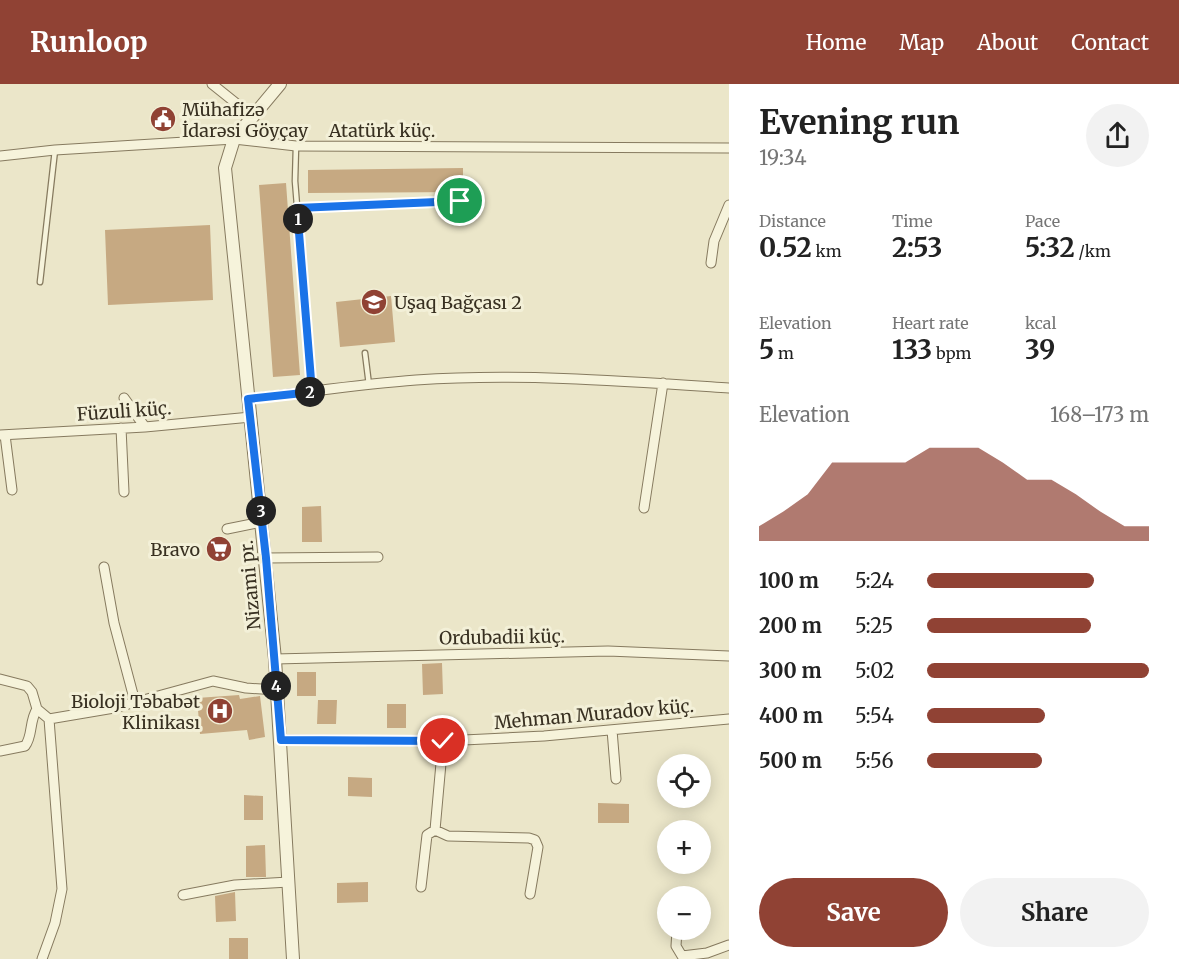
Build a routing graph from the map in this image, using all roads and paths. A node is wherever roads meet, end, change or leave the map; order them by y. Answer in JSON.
{"nodes":[{"id":1,"x":212,"y":84,"type":"edge"},
{"id":2,"x":279,"y":84,"type":"edge"},
{"id":3,"x":252,"y":116,"type":"junction"},
{"id":4,"x":234,"y":139,"type":"junction"},
{"id":5,"x":296,"y":146,"type":"junction"},
{"id":6,"x":729,"y":148,"type":"edge"},
{"id":7,"x":55,"y":150,"type":"junction"},
{"id":8,"x":0,"y":156,"type":"edge"},
{"id":9,"x":460,"y":201,"type":"dead end"},
{"id":10,"x":729,"y":205,"type":"edge"},
{"id":11,"x":297,"y":208,"type":"junction"},
{"id":12,"x":711,"y":263,"type":"dead end"},
{"id":13,"x":40,"y":282,"type":"dead end"},
{"id":14,"x":365,"y":353,"type":"dead end"},
{"id":15,"x":663,"y":383,"type":"junction"},
{"id":16,"x":369,"y":385,"type":"junction"},
{"id":17,"x":729,"y":388,"type":"edge"},
{"id":18,"x":312,"y":392,"type":"junction"},
{"id":19,"x":124,"y":398,"type":"dead end"},
{"id":20,"x":248,"y":399,"type":"junction"},
{"id":21,"x":251,"y":417,"type":"junction"},
{"id":22,"x":145,"y":427,"type":"junction"},
{"id":23,"x":121,"y":429,"type":"junction"},
{"id":24,"x":3,"y":435,"type":"edge"},
{"id":25,"x":12,"y":490,"type":"dead end"},
{"id":26,"x":124,"y":492,"type":"dead end"},
{"id":27,"x":644,"y":508,"type":"dead end"},
{"id":28,"x":262,"y":522,"type":"junction"},
{"id":29,"x":226,"y":529,"type":"dead end"},
{"id":30,"x":378,"y":557,"type":"dead end"},
{"id":31,"x":266,"y":558,"type":"junction"},
{"id":32,"x":105,"y":567,"type":"dead end"},
{"id":33,"x":729,"y":656,"type":"edge"},
{"id":34,"x":274,"y":659,"type":"junction"},
{"id":35,"x":0,"y":679,"type":"edge"},
{"id":36,"x":277,"y":690,"type":"junction"},
{"id":37,"x":135,"y":702,"type":"junction"},
{"id":38,"x":37,"y":709,"type":"junction"},
{"id":39,"x":49,"y":719,"type":"junction"},
{"id":40,"x":729,"y":719,"type":"edge"},
{"id":41,"x":612,"y":730,"type":"junction"},
{"id":42,"x":281,"y":740,"type":"junction"},
{"id":43,"x":443,"y":741,"type":"junction"},
{"id":44,"x":0,"y":751,"type":"edge"},
{"id":45,"x":616,"y":779,"type":"dead end"},
{"id":46,"x":435,"y":830,"type":"junction"},
{"id":47,"x":288,"y":882,"type":"junction"},
{"id":48,"x":421,"y":887,"type":"dead end"},
{"id":49,"x":530,"y":894,"type":"dead end"},
{"id":50,"x":183,"y":895,"type":"dead end"},
{"id":51,"x":676,"y":940,"type":"edge"},
{"id":52,"x":729,"y":945,"type":"edge"},
{"id":53,"x":42,"y":959,"type":"edge"},
{"id":54,"x":293,"y":959,"type":"edge"}],
"edges":[{"from":1,"to":3,"type":"street"},
{"from":2,"to":3,"type":"street","name":"Nizami pr."},
{"from":3,"to":4,"type":"street","name":"Nizami pr."},
{"from":4,"to":5,"type":"street","name":"Atatürk küç."},
{"from":4,"to":7,"type":"street","name":"Atatürk küç."},
{"from":4,"to":20,"type":"street","name":"Nizami pr."},
{"from":5,"to":6,"type":"street","name":"Atatürk küç."},
{"from":5,"to":11,"type":"lane"},
{"from":7,"to":8,"type":"street","name":"Atatürk küç."},
{"from":7,"to":13,"type":"lane"},
{"from":9,"to":11,"type":"lane"},
{"from":10,"to":12,"type":"street"},
{"from":11,"to":18,"type":"lane"},
{"from":14,"to":16,"type":"lane"},
{"from":15,"to":16,"type":"street"},
{"from":15,"to":17,"type":"street"},
{"from":15,"to":27,"type":"street"},
{"from":16,"to":18,"type":"street"},
{"from":18,"to":20,"type":"street"},
{"from":19,"to":22,"type":"street"},
{"from":20,"to":21,"type":"street","name":"Nizami pr."},
{"from":21,"to":22,"type":"street","name":"Füzuli küç."},
{"from":21,"to":28,"type":"street","name":"Nizami pr."},
{"from":22,"to":23,"type":"street","name":"Füzuli küç."},
{"from":23,"to":24,"type":"street","name":"Füzuli küç."},
{"from":23,"to":26,"type":"street"},
{"from":24,"to":25,"type":"street"},
{"from":28,"to":29,"type":"street"},
{"from":28,"to":31,"type":"street","name":"Nizami pr."},
{"from":30,"to":31,"type":"street"},
{"from":31,"to":34,"type":"street","name":"Nizami pr."},
{"from":32,"to":37,"type":"street"},
{"from":33,"to":34,"type":"street","name":"Ordubadii küç."},
{"from":34,"to":36,"type":"street","name":"Nizami pr."},
{"from":35,"to":38,"type":"street"},
{"from":36,"to":37,"type":"street"},
{"from":36,"to":42,"type":"street","name":"Nizami pr."},
{"from":37,"to":39,"type":"street"},
{"from":38,"to":39,"type":"street"},
{"from":38,"to":44,"type":"street"},
{"from":39,"to":53,"type":"street"},
{"from":40,"to":41,"type":"street","name":"Mehman Muradov küç."},
{"from":41,"to":43,"type":"street","name":"Mehman Muradov küç."},
{"from":41,"to":45,"type":"street"},
{"from":42,"to":43,"type":"street","name":"Mehman Muradov küç."},
{"from":42,"to":47,"type":"street","name":"Nizami pr."},
{"from":43,"to":46,"type":"street"},
{"from":46,"to":48,"type":"street"},
{"from":46,"to":49,"type":"street"},
{"from":47,"to":50,"type":"street"},
{"from":47,"to":54,"type":"street","name":"Nizami pr."},
{"from":51,"to":52,"type":"street"}]}
